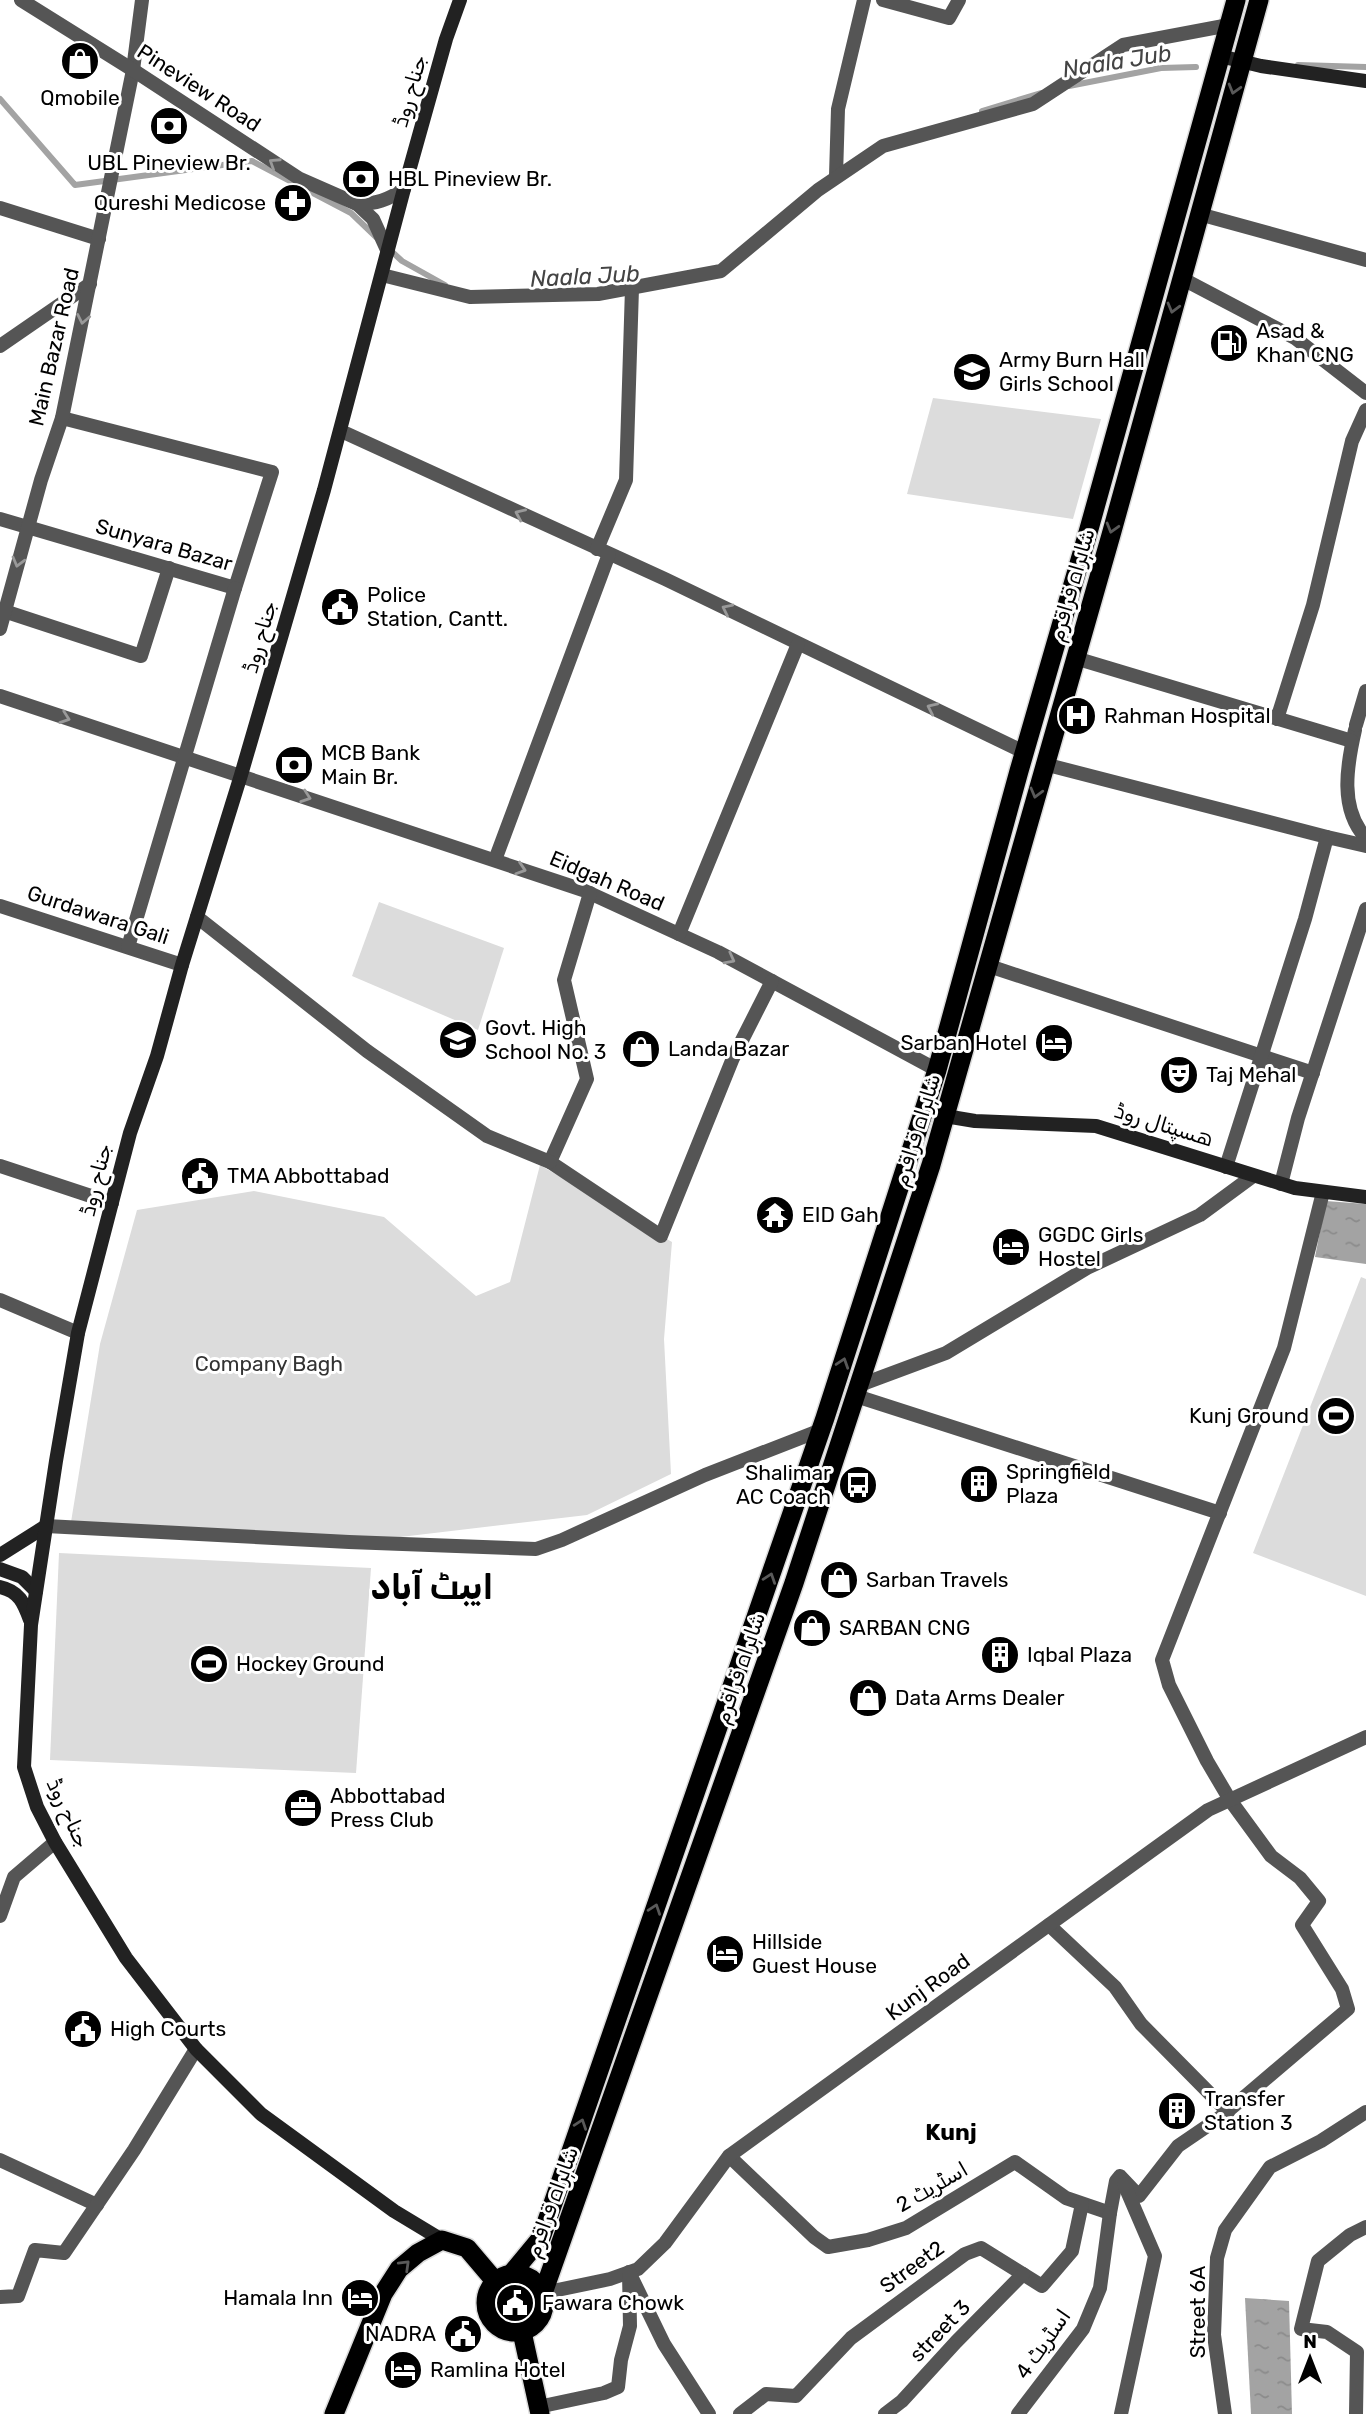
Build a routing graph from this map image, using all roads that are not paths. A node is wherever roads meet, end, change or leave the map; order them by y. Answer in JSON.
{"nodes":[{"id":1,"x":22,"y":0,"type":"edge"},
{"id":2,"x":142,"y":0,"type":"edge"},
{"id":3,"x":460,"y":0,"type":"edge"},
{"id":4,"x":864,"y":0,"type":"edge"},
{"id":5,"x":883,"y":0,"type":"edge"},
{"id":6,"x":959,"y":0,"type":"edge"},
{"id":7,"x":1236,"y":0,"type":"edge"},
{"id":8,"x":1259,"y":0,"type":"edge"},
{"id":9,"x":1229,"y":25,"type":"junction"},
{"id":10,"x":1220,"y":56,"type":"junction"},
{"id":11,"x":1241,"y":62,"type":"junction"},
{"id":12,"x":133,"y":69,"type":"junction"},
{"id":13,"x":1366,"y":81,"type":"edge"},
{"id":14,"x":836,"y":176,"type":"junction"},
{"id":15,"x":404,"y":189,"type":"junction"},
{"id":16,"x":357,"y":204,"type":"junction"},
{"id":17,"x":0,"y":208,"type":"edge"},
{"id":18,"x":1199,"y":214,"type":"junction"},
{"id":19,"x":99,"y":239,"type":"junction"},
{"id":20,"x":388,"y":252,"type":"junction"},
{"id":21,"x":1366,"y":260,"type":"edge"},
{"id":22,"x":382,"y":275,"type":"junction"},
{"id":23,"x":1181,"y":278,"type":"junction"},
{"id":24,"x":90,"y":284,"type":"junction"},
{"id":25,"x":632,"y":288,"type":"junction"},
{"id":26,"x":0,"y":346,"type":"edge"},
{"id":27,"x":1366,"y":393,"type":"edge"},
{"id":28,"x":1366,"y":410,"type":"edge"},
{"id":29,"x":62,"y":418,"type":"junction"},
{"id":30,"x":341,"y":431,"type":"junction"},
{"id":31,"x":0,"y":519,"type":"edge"},
{"id":32,"x":27,"y":528,"type":"junction"},
{"id":33,"x":603,"y":552,"type":"junction"},
{"id":34,"x":169,"y":568,"type":"junction"},
{"id":35,"x":235,"y":588,"type":"junction"},
{"id":36,"x":4,"y":611,"type":"junction"},
{"id":37,"x":0,"y":629,"type":"edge"},
{"id":38,"x":797,"y":644,"type":"junction"},
{"id":39,"x":1075,"y":658,"type":"junction"},
{"id":40,"x":1366,"y":691,"type":"edge"},
{"id":41,"x":0,"y":696,"type":"edge"},
{"id":42,"x":1278,"y":719,"type":"junction"},
{"id":43,"x":1353,"y":741,"type":"junction"},
{"id":44,"x":1024,"y":752,"type":"junction"},
{"id":45,"x":185,"y":759,"type":"junction"},
{"id":46,"x":1044,"y":764,"type":"junction"},
{"id":47,"x":241,"y":775,"type":"junction"},
{"id":48,"x":1327,"y":837,"type":"junction"},
{"id":49,"x":1366,"y":838,"type":"edge"},
{"id":50,"x":1366,"y":846,"type":"edge"},
{"id":51,"x":495,"y":860,"type":"junction"},
{"id":52,"x":590,"y":893,"type":"junction"},
{"id":53,"x":0,"y":906,"type":"edge"},
{"id":54,"x":1366,"y":909,"type":"edge"},
{"id":55,"x":197,"y":917,"type":"junction"},
{"id":56,"x":679,"y":934,"type":"junction"},
{"id":57,"x":128,"y":947,"type":"junction"},
{"id":58,"x":182,"y":965,"type":"junction"},
{"id":59,"x":989,"y":966,"type":"junction"},
{"id":60,"x":772,"y":981,"type":"junction"},
{"id":61,"x":1262,"y":1056,"type":"junction"},
{"id":62,"x":937,"y":1070,"type":"junction"},
{"id":63,"x":1313,"y":1073,"type":"junction"},
{"id":64,"x":945,"y":1116,"type":"junction"},
{"id":65,"x":550,"y":1162,"type":"junction"},
{"id":66,"x":0,"y":1166,"type":"edge"},
{"id":67,"x":1226,"y":1167,"type":"junction"},
{"id":68,"x":1253,"y":1175,"type":"junction"},
{"id":69,"x":1281,"y":1184,"type":"junction"},
{"id":70,"x":1324,"y":1192,"type":"junction"},
{"id":71,"x":1366,"y":1198,"type":"edge"},
{"id":72,"x":112,"y":1203,"type":"junction"},
{"id":73,"x":0,"y":1300,"type":"edge"},
{"id":74,"x":79,"y":1333,"type":"junction"},
{"id":75,"x":858,"y":1390,"type":"junction"},
{"id":76,"x":821,"y":1430,"type":"junction"},
{"id":77,"x":1220,"y":1513,"type":"junction"},
{"id":78,"x":46,"y":1526,"type":"junction"},
{"id":79,"x":0,"y":1555,"type":"edge"},
{"id":80,"x":0,"y":1569,"type":"edge"},
{"id":81,"x":0,"y":1587,"type":"edge"},
{"id":82,"x":36,"y":1591,"type":"junction"},
{"id":83,"x":31,"y":1625,"type":"junction"},
{"id":84,"x":1366,"y":1737,"type":"edge"},
{"id":85,"x":1230,"y":1800,"type":"junction"},
{"id":86,"x":55,"y":1842,"type":"junction"},
{"id":87,"x":0,"y":1916,"type":"edge"},
{"id":88,"x":1049,"y":1925,"type":"junction"},
{"id":89,"x":196,"y":2049,"type":"junction"},
{"id":90,"x":1228,"y":2112,"type":"junction"},
{"id":91,"x":1366,"y":2112,"type":"edge"},
{"id":92,"x":729,"y":2156,"type":"junction"},
{"id":93,"x":0,"y":2160,"type":"edge"},
{"id":94,"x":1120,"y":2176,"type":"junction"},
{"id":95,"x":1082,"y":2204,"type":"junction"},
{"id":96,"x":97,"y":2205,"type":"junction"},
{"id":97,"x":1110,"y":2213,"type":"junction"},
{"id":98,"x":1366,"y":2227,"type":"edge"},
{"id":99,"x":442,"y":2240,"type":"junction"},
{"id":100,"x":629,"y":2272,"type":"junction"},
{"id":101,"x":1023,"y":2274,"type":"junction"},
{"id":102,"x":504,"y":2277,"type":"junction"},
{"id":103,"x":543,"y":2293,"type":"junction"},
{"id":104,"x":0,"y":2297,"type":"edge"},
{"id":105,"x":522,"y":2332,"type":"junction"},
{"id":106,"x":539,"y":2410,"type":"edge"},
{"id":107,"x":334,"y":2414,"type":"edge"},
{"id":108,"x":709,"y":2414,"type":"edge"},
{"id":109,"x":740,"y":2414,"type":"edge"},
{"id":110,"x":885,"y":2414,"type":"edge"},
{"id":111,"x":1018,"y":2414,"type":"edge"},
{"id":112,"x":1121,"y":2414,"type":"edge"},
{"id":113,"x":1225,"y":2414,"type":"edge"},
{"id":114,"x":1356,"y":2414,"type":"edge"}],
"edges":[{"from":1,"to":12,"type":"street","name":"Pineview Road"},
{"from":2,"to":12,"type":"street","name":"Main Bazar Road"},
{"from":3,"to":15,"type":"main road","name":"جناح روڈ"},
{"from":4,"to":14,"type":"street"},
{"from":5,"to":6,"type":"street"},
{"from":7,"to":9,"type":"highway","name":"شاہراہ قراقرم"},
{"from":8,"to":11,"type":"highway","name":"شاہراہ قراقرم"},
{"from":9,"to":10,"type":"highway","name":"شاہراہ قراقرم"},
{"from":9,"to":14,"type":"street"},
{"from":10,"to":11,"type":"main road"},
{"from":10,"to":44,"type":"highway","name":"شاہراہ قراقرم"},
{"from":11,"to":13,"type":"main road"},
{"from":11,"to":18,"type":"highway","name":"شاہراہ قراقرم","one_way":true},
{"from":16,"to":12,"type":"street","name":"Pineview Road","one_way":true},
{"from":12,"to":19,"type":"street","name":"Main Bazar Road"},
{"from":14,"to":25,"type":"street"},
{"from":15,"to":16,"type":"street"},
{"from":15,"to":20,"type":"main road","name":"جناح روڈ"},
{"from":16,"to":20,"type":"street"},
{"from":17,"to":19,"type":"street"},
{"from":18,"to":21,"type":"street"},
{"from":18,"to":23,"type":"highway","name":"شاہراہ قراقرم"},
{"from":19,"to":24,"type":"street","name":"Main Bazar Road"},
{"from":20,"to":22,"type":"main road","name":"جناح روڈ"},
{"from":22,"to":25,"type":"street"},
{"from":22,"to":30,"type":"main road","name":"جناح روڈ"},
{"from":23,"to":27,"type":"street"},
{"from":23,"to":39,"type":"highway","name":"شاہراہ قراقرم","one_way":true},
{"from":24,"to":26,"type":"street"},
{"from":24,"to":29,"type":"street","name":"Main Bazar Road","one_way":true},
{"from":25,"to":33,"type":"street"},
{"from":28,"to":42,"type":"street"},
{"from":29,"to":32,"type":"street","name":"Main Bazar Road"},
{"from":29,"to":35,"type":"street","name":"Sunyara Bazar"},
{"from":33,"to":30,"type":"street","one_way":true},
{"from":30,"to":47,"type":"main road","name":"جناح روڈ"},
{"from":31,"to":32,"type":"street","name":"Sunyara Bazar"},
{"from":32,"to":34,"type":"street","name":"Sunyara Bazar"},
{"from":32,"to":36,"type":"street","name":"Main Bazar Road","one_way":true},
{"from":38,"to":33,"type":"street","one_way":true},
{"from":33,"to":51,"type":"street"},
{"from":34,"to":35,"type":"street","name":"Sunyara Bazar"},
{"from":34,"to":36,"type":"street"},
{"from":35,"to":45,"type":"street"},
{"from":36,"to":37,"type":"street","name":"Main Bazar Road"},
{"from":44,"to":38,"type":"street","one_way":true},
{"from":38,"to":56,"type":"street"},
{"from":39,"to":42,"type":"street"},
{"from":39,"to":46,"type":"highway","name":"شاہراہ قراقرم"},
{"from":40,"to":43,"type":"street"},
{"from":41,"to":45,"type":"street","one_way":true},
{"from":42,"to":43,"type":"street"},
{"from":43,"to":49,"type":"street"},
{"from":44,"to":62,"type":"highway","name":"شاہراہ قراقرم"},
{"from":45,"to":47,"type":"street"},
{"from":45,"to":57,"type":"street"},
{"from":46,"to":48,"type":"street"},
{"from":46,"to":59,"type":"highway","name":"شاہراہ قراقرم","one_way":true},
{"from":47,"to":51,"type":"street","name":"Eidgah Road","one_way":true},
{"from":47,"to":55,"type":"main road","name":"جناح روڈ"},
{"from":48,"to":50,"type":"street"},
{"from":48,"to":61,"type":"street"},
{"from":51,"to":52,"type":"street","name":"Eidgah Road","one_way":true},
{"from":52,"to":56,"type":"street","name":"Eidgah Road"},
{"from":52,"to":65,"type":"street"},
{"from":53,"to":57,"type":"street","name":"Gurdawara Gali"},
{"from":54,"to":63,"type":"street"},
{"from":55,"to":58,"type":"main road","name":"جناح روڈ"},
{"from":55,"to":65,"type":"street"},
{"from":56,"to":60,"type":"street","name":"Eidgah Road","one_way":true},
{"from":57,"to":58,"type":"street","name":"Gurdawara Gali"},
{"from":58,"to":72,"type":"main road","name":"جناح روڈ"},
{"from":59,"to":61,"type":"street"},
{"from":59,"to":64,"type":"highway","name":"شاہراہ قراقرم"},
{"from":60,"to":62,"type":"street","name":"Eidgah Road"},
{"from":60,"to":65,"type":"street"},
{"from":61,"to":63,"type":"street"},
{"from":61,"to":67,"type":"street"},
{"from":76,"to":62,"type":"highway","name":"شاہراہ قراقرم","one_way":true},
{"from":63,"to":69,"type":"street"},
{"from":64,"to":67,"type":"main road","name":"ھسپتال روڈ"},
{"from":64,"to":75,"type":"highway","name":"شاہراہ قراقرم"},
{"from":66,"to":72,"type":"street"},
{"from":67,"to":68,"type":"main road","name":"ھسپتال روڈ"},
{"from":68,"to":69,"type":"main road","name":"ھسپتال روڈ"},
{"from":68,"to":75,"type":"street"},
{"from":69,"to":70,"type":"main road","name":"ھسپتال روڈ"},
{"from":70,"to":71,"type":"main road","name":"ھسپتال روڈ"},
{"from":70,"to":77,"type":"street"},
{"from":72,"to":74,"type":"main road","name":"جناح روڈ"},
{"from":73,"to":74,"type":"street"},
{"from":74,"to":78,"type":"main road","name":"جناح روڈ"},
{"from":75,"to":77,"type":"street"},
{"from":75,"to":103,"type":"highway","name":"شاہراہ قراقرم"},
{"from":76,"to":78,"type":"street"},
{"from":102,"to":76,"type":"highway","name":"شاہراہ قراقرم","one_way":true},
{"from":77,"to":85,"type":"street"},
{"from":78,"to":79,"type":"main road"},
{"from":78,"to":82,"type":"main road","name":"جناح روڈ"},
{"from":80,"to":82,"type":"main road"},
{"from":81,"to":83,"type":"main road"},
{"from":82,"to":83,"type":"main road","name":"جناح روڈ"},
{"from":83,"to":86,"type":"main road","name":"جناح روڈ"},
{"from":84,"to":85,"type":"street","name":"Kunj Road"},
{"from":85,"to":88,"type":"street","name":"Kunj Road"},
{"from":85,"to":90,"type":"street"},
{"from":86,"to":87,"type":"street"},
{"from":86,"to":89,"type":"main road","name":"جناح روڈ"},
{"from":88,"to":90,"type":"street"},
{"from":88,"to":92,"type":"street","name":"Kunj Road"},
{"from":89,"to":96,"type":"street"},
{"from":89,"to":99,"type":"main road","name":"جناح روڈ"},
{"from":90,"to":94,"type":"street"},
{"from":91,"to":113,"type":"street","name":"Street 6A"},
{"from":92,"to":95,"type":"street","name":"اسٹریٹ 2"},
{"from":92,"to":100,"type":"street","name":"Kunj Road"},
{"from":93,"to":96,"type":"street"},
{"from":94,"to":97,"type":"street"},
{"from":94,"to":112,"type":"street"},
{"from":95,"to":97,"type":"street","name":"اسٹریٹ 2"},
{"from":95,"to":101,"type":"street","name":"Street2"},
{"from":96,"to":104,"type":"street"},
{"from":97,"to":111,"type":"street","name":"اسٹریٹ 4"},
{"from":98,"to":114,"type":"street"},
{"from":99,"to":102,"type":"highway","name":"شاہراہ قراقرم"},
{"from":107,"to":99,"type":"highway","one_way":true},
{"from":100,"to":103,"type":"street","name":"Kunj Road"},
{"from":100,"to":106,"type":"street"},
{"from":100,"to":108,"type":"street"},
{"from":101,"to":109,"type":"street","name":"Street2"},
{"from":101,"to":110,"type":"street","name":"street 3"},
{"from":102,"to":103,"type":"highway","name":"شاہراہ قراقرم"},
{"from":102,"to":105,"type":"highway","name":"شاہراہ قراقرم"},
{"from":103,"to":105,"type":"highway","name":"شاہراہ قراقرم"},
{"from":105,"to":106,"type":"highway"}]}
